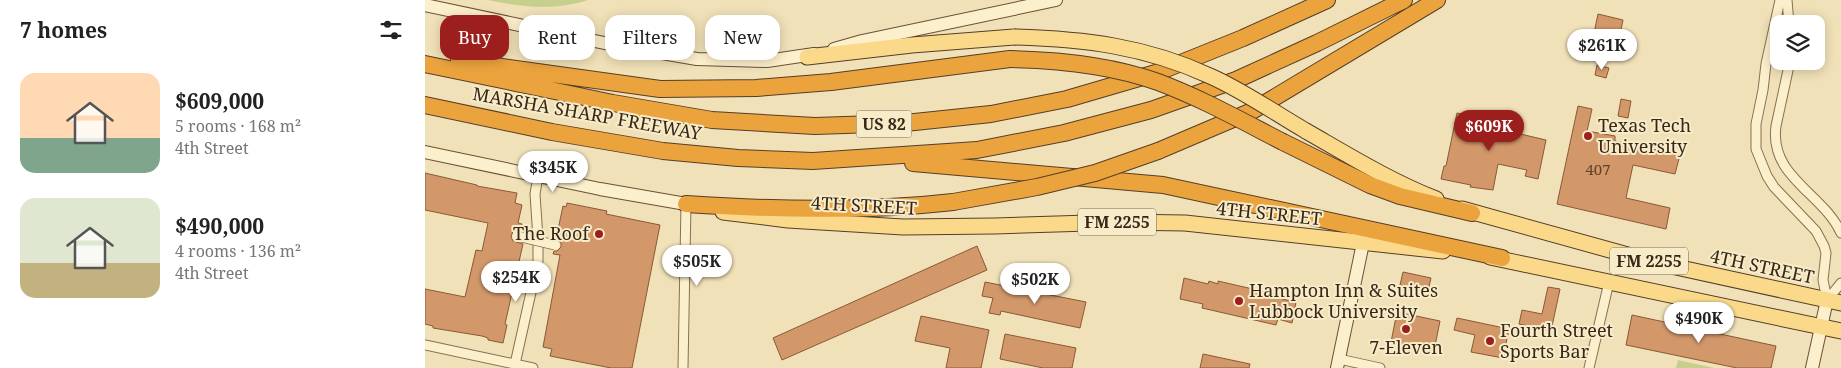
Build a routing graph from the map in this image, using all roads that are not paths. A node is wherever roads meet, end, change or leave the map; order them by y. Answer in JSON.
{"nodes":[{"id":1,"x":1056,"y":0,"type":"edge"},
{"id":2,"x":1327,"y":0,"type":"edge"},
{"id":3,"x":1403,"y":0,"type":"edge"},
{"id":4,"x":1437,"y":0,"type":"edge"},
{"id":5,"x":1780,"y":0,"type":"edge"},
{"id":6,"x":1787,"y":0,"type":"edge"},
{"id":7,"x":425,"y":6,"type":"edge"},
{"id":8,"x":1788,"y":15,"type":"edge"},
{"id":9,"x":425,"y":56,"type":"edge"},
{"id":10,"x":807,"y":56,"type":"junction"},
{"id":11,"x":425,"y":64,"type":"edge"},
{"id":12,"x":1788,"y":70,"type":"edge"},
{"id":13,"x":425,"y":105,"type":"edge"},
{"id":14,"x":425,"y":152,"type":"edge"},
{"id":15,"x":813,"y":162,"type":"junction"},
{"id":16,"x":538,"y":176,"type":"junction"},
{"id":17,"x":686,"y":204,"type":"junction"},
{"id":18,"x":1472,"y":213,"type":"junction"},
{"id":19,"x":1841,"y":233,"type":"edge"},
{"id":20,"x":517,"y":236,"type":"dead end"},
{"id":21,"x":1363,"y":243,"type":"junction"},
{"id":22,"x":555,"y":244,"type":"dead end"},
{"id":23,"x":1502,"y":258,"type":"junction"},
{"id":24,"x":1609,"y":282,"type":"junction"},
{"id":25,"x":1841,"y":282,"type":"edge"},
{"id":26,"x":1834,"y":301,"type":"edge"},
{"id":27,"x":1821,"y":328,"type":"junction"},
{"id":28,"x":1841,"y":331,"type":"edge"},
{"id":29,"x":425,"y":345,"type":"edge"},
{"id":30,"x":515,"y":364,"type":"junction"},
{"id":31,"x":1338,"y":364,"type":"edge"},
{"id":32,"x":533,"y":368,"type":"edge"},
{"id":33,"x":683,"y":368,"type":"edge"},
{"id":34,"x":1380,"y":368,"type":"edge"},
{"id":35,"x":1589,"y":368,"type":"edge"},
{"id":36,"x":1812,"y":368,"type":"edge"}],
"edges":[{"from":1,"to":10,"type":"main road"},
{"from":2,"to":11,"type":"highway","name":"MARSHA SHARP FREEWAY","number":"US 82"},
{"from":3,"to":15,"type":"highway","name":"MARSHA SHARP FREEWAY","number":"US 82"},
{"from":4,"to":17,"type":"highway","bridge":true},
{"from":5,"to":26,"type":"street"},
{"from":6,"to":8,"type":"street"},
{"from":7,"to":10,"type":"main road"},
{"from":9,"to":18,"type":"highway","bridge":true},
{"from":10,"to":18,"type":"main road","number":"FM 2255","bridge":true},
{"from":12,"to":19,"type":"street"},
{"from":13,"to":15,"type":"highway","name":"MARSHA SHARP FREEWAY","number":"US 82"},
{"from":14,"to":16,"type":"main road"},
{"from":15,"to":23,"type":"highway"},
{"from":16,"to":17,"type":"main road"},
{"from":16,"to":30,"type":"street"},
{"from":17,"to":21,"type":"main road","name":"4TH STREET","number":"FM 2255"},
{"from":17,"to":33,"type":"street"},
{"from":18,"to":26,"type":"main road","name":"4TH STREET","number":"FM 2255"},
{"from":20,"to":22,"type":"street","bridge":true},
{"from":21,"to":23,"type":"main road","name":"4TH STREET","number":"FM 2255"},
{"from":21,"to":31,"type":"main road"},
{"from":23,"to":24,"type":"main road","name":"4TH STREET","number":"FM 2255"},
{"from":24,"to":27,"type":"main road","name":"4TH STREET","number":"FM 2255"},
{"from":24,"to":35,"type":"street"},
{"from":25,"to":26,"type":"street"},
{"from":26,"to":27,"type":"main road"},
{"from":27,"to":28,"type":"main road","name":"4TH STREET","number":"FM 2255"},
{"from":27,"to":36,"type":"main road"},
{"from":29,"to":30,"type":"street"},
{"from":30,"to":32,"type":"street"},
{"from":31,"to":34,"type":"street"}]}
